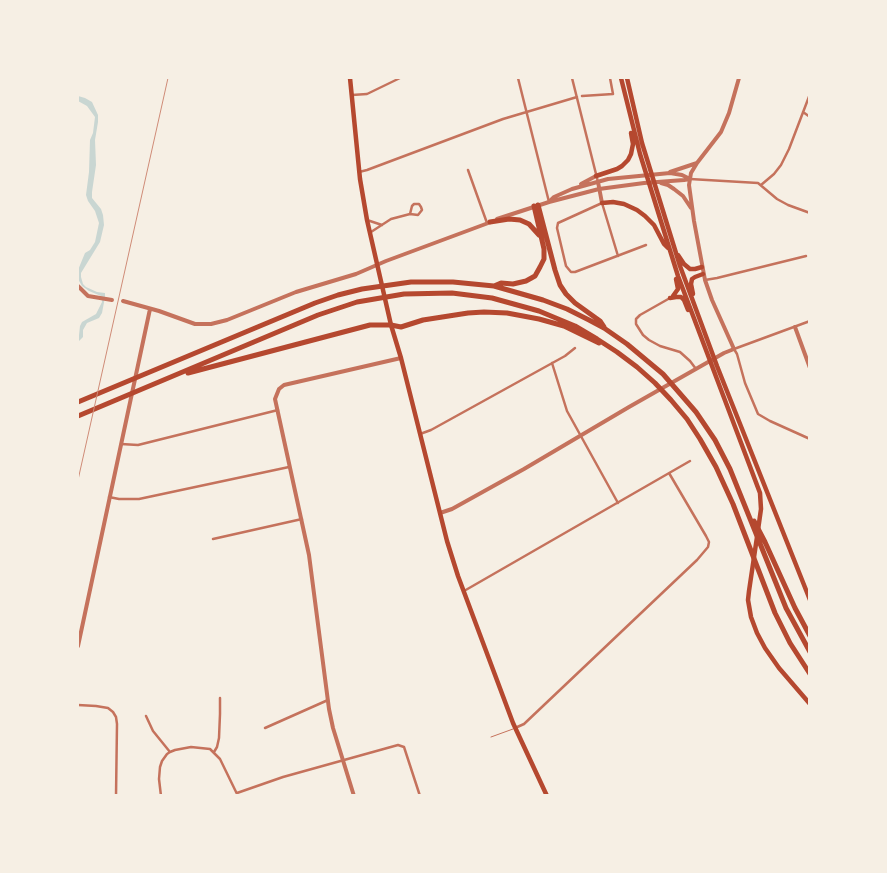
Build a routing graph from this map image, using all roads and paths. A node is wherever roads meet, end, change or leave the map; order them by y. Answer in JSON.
{"nodes":[{"id":1,"x":350,"y":78,"type":"edge"},
{"id":2,"x":400,"y":78,"type":"edge"},
{"id":3,"x":518,"y":78,"type":"edge"},
{"id":4,"x":572,"y":78,"type":"edge"},
{"id":5,"x":610,"y":78,"type":"edge"},
{"id":6,"x":621,"y":78,"type":"edge"},
{"id":7,"x":627,"y":78,"type":"edge"},
{"id":8,"x":739,"y":78,"type":"edge"},
{"id":9,"x":810,"y":94,"type":"edge"},
{"id":10,"x":352,"y":95,"type":"junction"},
{"id":11,"x":582,"y":96,"type":"dead end"},
{"id":12,"x":577,"y":97,"type":"junction"},
{"id":13,"x":628,"y":109,"type":"junction"},
{"id":14,"x":527,"y":111,"type":"junction"},
{"id":15,"x":803,"y":112,"type":"junction"},
{"id":16,"x":810,"y":117,"type":"edge"},
{"id":17,"x":697,"y":163,"type":"junction"},
{"id":18,"x":468,"y":170,"type":"dead end"},
{"id":19,"x":359,"y":172,"type":"junction"},
{"id":20,"x":670,"y":173,"type":"junction"},
{"id":21,"x":597,"y":179,"type":"junction"},
{"id":22,"x":690,"y":179,"type":"junction"},
{"id":23,"x":659,"y":182,"type":"junction"},
{"id":24,"x":761,"y":185,"type":"junction"},
{"id":25,"x":599,"y":189,"type":"junction"},
{"id":26,"x":549,"y":202,"type":"junction"},
{"id":27,"x":602,"y":203,"type":"junction"},
{"id":28,"x":536,"y":206,"type":"junction"},
{"id":29,"x":692,"y":208,"type":"junction"},
{"id":30,"x":810,"y":213,"type":"edge"},
{"id":31,"x":410,"y":214,"type":"junction"},
{"id":32,"x":367,"y":220,"type":"junction"},
{"id":33,"x":489,"y":223,"type":"junction"},
{"id":34,"x":382,"y":224,"type":"junction"},
{"id":35,"x":370,"y":232,"type":"junction"},
{"id":36,"x":543,"y":244,"type":"junction"},
{"id":37,"x":646,"y":245,"type":"dead end"},
{"id":38,"x":669,"y":249,"type":"junction"},
{"id":39,"x":676,"y":253,"type":"junction"},
{"id":40,"x":618,"y":256,"type":"junction"},
{"id":41,"x":806,"y":256,"type":"dead end"},
{"id":42,"x":377,"y":265,"type":"junction"},
{"id":43,"x":702,"y":268,"type":"junction"},
{"id":44,"x":676,"y":271,"type":"junction"},
{"id":45,"x":704,"y":277,"type":"junction"},
{"id":46,"x":78,"y":286,"type":"edge"},
{"id":47,"x":494,"y":286,"type":"junction"},
{"id":48,"x":670,"y":298,"type":"junction"},
{"id":49,"x":110,"y":299,"type":"dead end"},
{"id":50,"x":123,"y":301,"type":"dead end"},
{"id":51,"x":150,"y":309,"type":"junction"},
{"id":52,"x":810,"y":322,"type":"edge"},
{"id":53,"x":391,"y":325,"type":"junction"},
{"id":54,"x":795,"y":327,"type":"junction"},
{"id":55,"x":604,"y":328,"type":"junction"},
{"id":56,"x":700,"y":329,"type":"junction"},
{"id":57,"x":575,"y":348,"type":"dead end"},
{"id":58,"x":734,"y":348,"type":"junction"},
{"id":59,"x":617,"y":352,"type":"junction"},
{"id":60,"x":400,"y":358,"type":"junction"},
{"id":61,"x":552,"y":363,"type":"junction"},
{"id":62,"x":810,"y":368,"type":"edge"},
{"id":63,"x":696,"y":369,"type":"junction"},
{"id":64,"x":163,"y":381,"type":"junction"},
{"id":65,"x":78,"y":402,"type":"edge"},
{"id":66,"x":278,"y":410,"type":"junction"},
{"id":67,"x":78,"y":416,"type":"edge"},
{"id":68,"x":420,"y":434,"type":"junction"},
{"id":69,"x":581,"y":436,"type":"junction"},
{"id":70,"x":810,"y":439,"type":"edge"},
{"id":71,"x":120,"y":444,"type":"junction"},
{"id":72,"x":690,"y":461,"type":"dead end"},
{"id":73,"x":290,"y":466,"type":"junction"},
{"id":74,"x":669,"y":473,"type":"junction"},
{"id":75,"x":109,"y":497,"type":"junction"},
{"id":76,"x":743,"y":500,"type":"junction"},
{"id":77,"x":618,"y":503,"type":"junction"},
{"id":78,"x":440,"y":513,"type":"junction"},
{"id":79,"x":302,"y":520,"type":"junction"},
{"id":80,"x":213,"y":539,"type":"dead end"},
{"id":81,"x":464,"y":591,"type":"junction"},
{"id":82,"x":810,"y":600,"type":"edge"},
{"id":83,"x":810,"y":636,"type":"edge"},
{"id":84,"x":78,"y":646,"type":"edge"},
{"id":85,"x":810,"y":652,"type":"edge"},
{"id":86,"x":810,"y":674,"type":"edge"},
{"id":87,"x":220,"y":698,"type":"dead end"},
{"id":88,"x":328,"y":700,"type":"junction"},
{"id":89,"x":810,"y":704,"type":"edge"},
{"id":90,"x":78,"y":705,"type":"edge"},
{"id":91,"x":146,"y":716,"type":"dead end"},
{"id":92,"x":265,"y":728,"type":"dead end"},
{"id":93,"x":515,"y":728,"type":"junction"},
{"id":94,"x":491,"y":737,"type":"dead end"},
{"id":95,"x":170,"y":752,"type":"junction"},
{"id":96,"x":214,"y":752,"type":"junction"},
{"id":97,"x":343,"y":761,"type":"junction"},
{"id":98,"x":238,"y":794,"type":"edge"},
{"id":99,"x":116,"y":796,"type":"edge"},
{"id":100,"x":162,"y":796,"type":"edge"},
{"id":101,"x":354,"y":796,"type":"edge"},
{"id":102,"x":420,"y":796,"type":"edge"},
{"id":103,"x":547,"y":796,"type":"edge"}],
"edges":[{"from":1,"to":10,"type":"main road"},
{"from":2,"to":10,"type":"street"},
{"from":3,"to":14,"type":"street"},
{"from":4,"to":12,"type":"street"},
{"from":5,"to":11,"type":"street"},
{"from":6,"to":13,"type":"main road"},
{"from":7,"to":39,"type":"main road"},
{"from":8,"to":17,"type":"street"},
{"from":9,"to":15,"type":"street"},
{"from":10,"to":19,"type":"main road"},
{"from":12,"to":14,"type":"street"},
{"from":12,"to":21,"type":"street"},
{"from":13,"to":21,"type":"main road"},
{"from":13,"to":38,"type":"main road"},
{"from":14,"to":19,"type":"street"},
{"from":14,"to":26,"type":"street"},
{"from":15,"to":16,"type":"street"},
{"from":15,"to":24,"type":"street"},
{"from":17,"to":20,"type":"street"},
{"from":17,"to":22,"type":"street"},
{"from":18,"to":33,"type":"street"},
{"from":19,"to":32,"type":"main road"},
{"from":20,"to":21,"type":"street"},
{"from":20,"to":22,"type":"street"},
{"from":21,"to":25,"type":"street"},
{"from":21,"to":26,"type":"street"},
{"from":22,"to":23,"type":"street"},
{"from":22,"to":24,"type":"street"},
{"from":22,"to":29,"type":"street"},
{"from":23,"to":25,"type":"street"},
{"from":23,"to":29,"type":"street"},
{"from":24,"to":30,"type":"street"},
{"from":25,"to":26,"type":"street"},
{"from":25,"to":27,"type":"street"},
{"from":26,"to":28,"type":"street"},
{"from":27,"to":38,"type":"main road"},
{"from":27,"to":40,"type":"street"},
{"from":27,"to":40,"type":"street"},
{"from":28,"to":33,"type":"street"},
{"from":28,"to":36,"type":"highway"},
{"from":28,"to":55,"type":"highway"},
{"from":29,"to":43,"type":"street"},
{"from":31,"to":31,"type":"street"},
{"from":31,"to":34,"type":"street"},
{"from":32,"to":34,"type":"street"},
{"from":32,"to":35,"type":"main road"},
{"from":33,"to":36,"type":"highway"},
{"from":33,"to":42,"type":"street"},
{"from":34,"to":35,"type":"street"},
{"from":35,"to":42,"type":"main road"},
{"from":36,"to":47,"type":"highway"},
{"from":37,"to":40,"type":"street"},
{"from":38,"to":44,"type":"main road"},
{"from":39,"to":43,"type":"main road"},
{"from":39,"to":56,"type":"main road"},
{"from":41,"to":45,"type":"street"},
{"from":42,"to":51,"type":"street"},
{"from":42,"to":53,"type":"main road"},
{"from":43,"to":45,"type":"street"},
{"from":44,"to":48,"type":"main road"},
{"from":44,"to":56,"type":"main road"},
{"from":45,"to":56,"type":"main road"},
{"from":45,"to":58,"type":"street"},
{"from":46,"to":49,"type":"street"},
{"from":47,"to":55,"type":"highway"},
{"from":47,"to":65,"type":"highway"},
{"from":48,"to":56,"type":"main road"},
{"from":48,"to":63,"type":"street"},
{"from":50,"to":51,"type":"street"},
{"from":51,"to":71,"type":"street"},
{"from":52,"to":54,"type":"street"},
{"from":53,"to":59,"type":"highway"},
{"from":53,"to":60,"type":"main road"},
{"from":53,"to":64,"type":"highway"},
{"from":54,"to":58,"type":"street"},
{"from":54,"to":62,"type":"street"},
{"from":55,"to":76,"type":"highway"},
{"from":56,"to":82,"type":"main road"},
{"from":56,"to":89,"type":"main road"},
{"from":57,"to":61,"type":"street"},
{"from":58,"to":63,"type":"street"},
{"from":58,"to":70,"type":"street"},
{"from":59,"to":64,"type":"highway"},
{"from":59,"to":86,"type":"highway"},
{"from":60,"to":66,"type":"street"},
{"from":60,"to":68,"type":"main road"},
{"from":61,"to":68,"type":"street"},
{"from":61,"to":69,"type":"street"},
{"from":63,"to":69,"type":"street"},
{"from":64,"to":67,"type":"highway"},
{"from":66,"to":71,"type":"street"},
{"from":66,"to":73,"type":"street"},
{"from":68,"to":78,"type":"main road"},
{"from":69,"to":77,"type":"street"},
{"from":69,"to":78,"type":"street"},
{"from":71,"to":75,"type":"street"},
{"from":72,"to":74,"type":"street"},
{"from":73,"to":75,"type":"street"},
{"from":73,"to":79,"type":"street"},
{"from":74,"to":77,"type":"street"},
{"from":74,"to":93,"type":"street"},
{"from":75,"to":84,"type":"street"},
{"from":76,"to":83,"type":"highway"},
{"from":76,"to":85,"type":"highway"},
{"from":77,"to":81,"type":"street"},
{"from":78,"to":81,"type":"main road"},
{"from":79,"to":80,"type":"street"},
{"from":79,"to":88,"type":"street"},
{"from":81,"to":93,"type":"main road"},
{"from":87,"to":96,"type":"street"},
{"from":88,"to":92,"type":"street"},
{"from":88,"to":97,"type":"street"},
{"from":90,"to":99,"type":"street"},
{"from":91,"to":95,"type":"street"},
{"from":93,"to":94,"type":"lane"},
{"from":93,"to":103,"type":"main road"},
{"from":95,"to":96,"type":"street"},
{"from":95,"to":100,"type":"street"},
{"from":96,"to":98,"type":"street"},
{"from":97,"to":98,"type":"street"},
{"from":97,"to":101,"type":"street"},
{"from":97,"to":102,"type":"street"}]}
